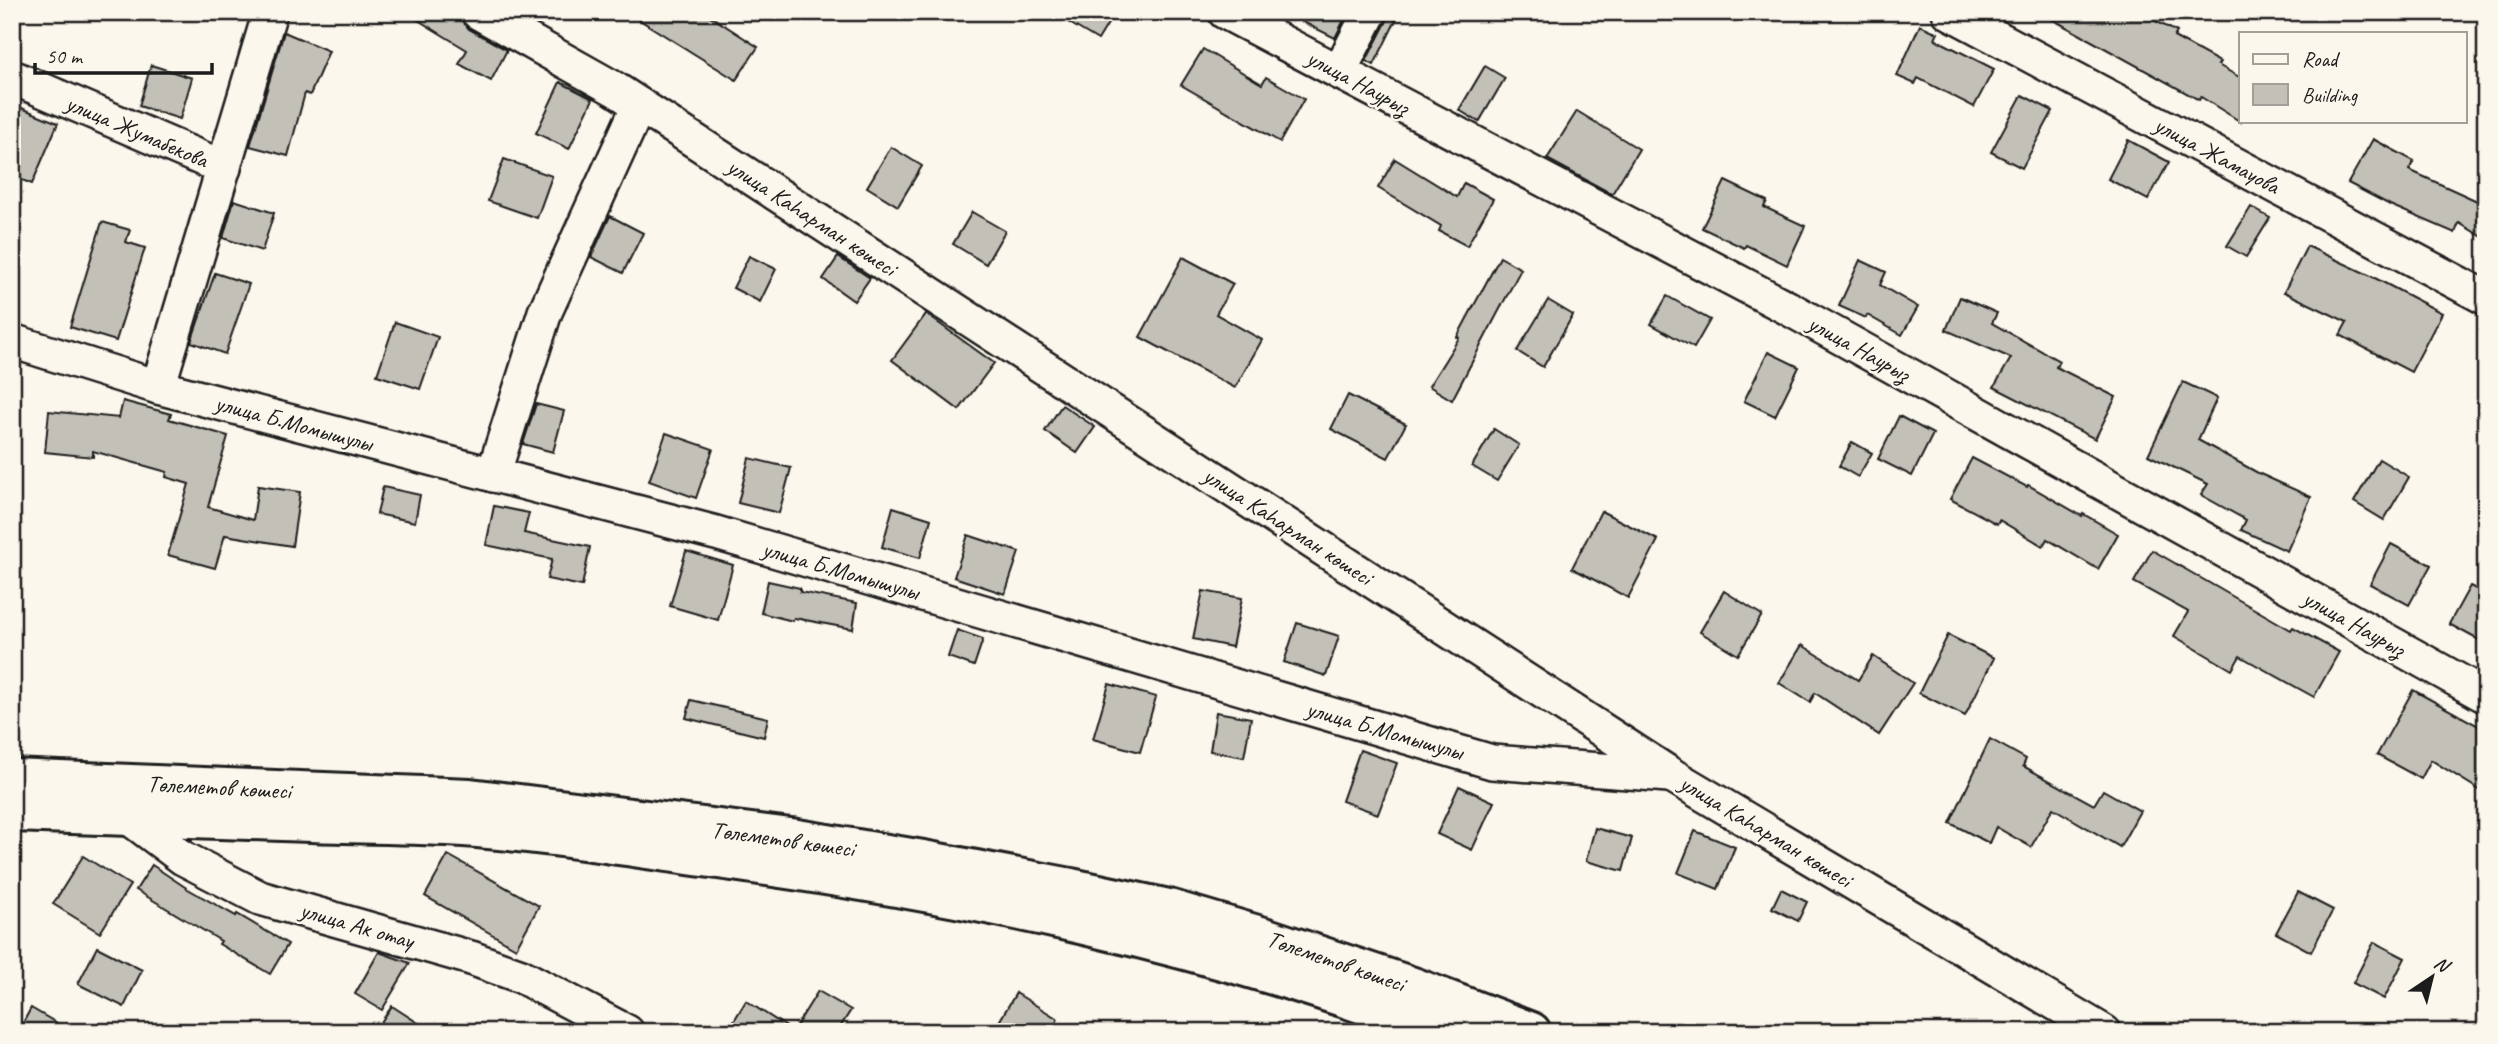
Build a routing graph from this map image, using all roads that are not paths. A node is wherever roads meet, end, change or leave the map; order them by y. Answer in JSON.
{"nodes":[{"id":1,"x":270,"y":12,"type":"edge"},
{"id":2,"x":478,"y":12,"type":"edge"},
{"id":3,"x":1225,"y":12,"type":"edge"},
{"id":4,"x":1370,"y":12,"type":"edge"},
{"id":5,"x":1949,"y":12,"type":"edge"},
{"id":6,"x":1339,"y":72,"type":"junction"},
{"id":7,"x":12,"y":77,"type":"edge"},
{"id":8,"x":639,"y":105,"type":"junction"},
{"id":9,"x":224,"y":168,"type":"junction"},
{"id":10,"x":2486,"y":298,"type":"edge"},
{"id":11,"x":12,"y":341,"type":"edge"},
{"id":12,"x":158,"y":387,"type":"junction"},
{"id":13,"x":493,"y":475,"type":"junction"},
{"id":14,"x":2486,"y":696,"type":"edge"},
{"id":15,"x":1673,"y":776,"type":"junction"},
{"id":16,"x":12,"y":779,"type":"edge"},
{"id":17,"x":125,"y":799,"type":"junction"},
{"id":18,"x":12,"y":812,"type":"edge"},
{"id":19,"x":627,"y":1032,"type":"edge"},
{"id":20,"x":1440,"y":1032,"type":"edge"},
{"id":21,"x":1531,"y":1032,"type":"edge"},
{"id":22,"x":2104,"y":1032,"type":"edge"}],
"edges":[{"from":1,"to":9,"type":"street"},
{"from":2,"to":8,"type":"street","name":"улица Каһарман көшесі"},
{"from":3,"to":6,"type":"street","name":"улица Наурыз"},
{"from":4,"to":6,"type":"street"},
{"from":5,"to":10,"type":"street","name":"улица Жамауова"},
{"from":6,"to":14,"type":"street","name":"улица Наурыз"},
{"from":7,"to":9,"type":"street","name":"улица Жумабекова"},
{"from":8,"to":13,"type":"street"},
{"from":8,"to":15,"type":"street","name":"улица Каһарман көшесі"},
{"from":9,"to":12,"type":"street"},
{"from":11,"to":12,"type":"street","name":"улица Б.Момышулы"},
{"from":12,"to":13,"type":"street","name":"улица Б.Момышулы"},
{"from":13,"to":15,"type":"street","name":"улица Б.Момышулы"},
{"from":15,"to":22,"type":"street","name":"улица Каһарман көшесі"},
{"from":16,"to":17,"type":"main road","name":"Төлеметов көшесі"},
{"from":17,"to":18,"type":"main road","name":"Төлеметов көшесі"},
{"from":17,"to":19,"type":"street","name":"улица Ак отау"},
{"from":17,"to":20,"type":"main road","name":"Төлеметов көшесі"},
{"from":17,"to":21,"type":"main road","name":"Төлеметов көшесі"}]}
